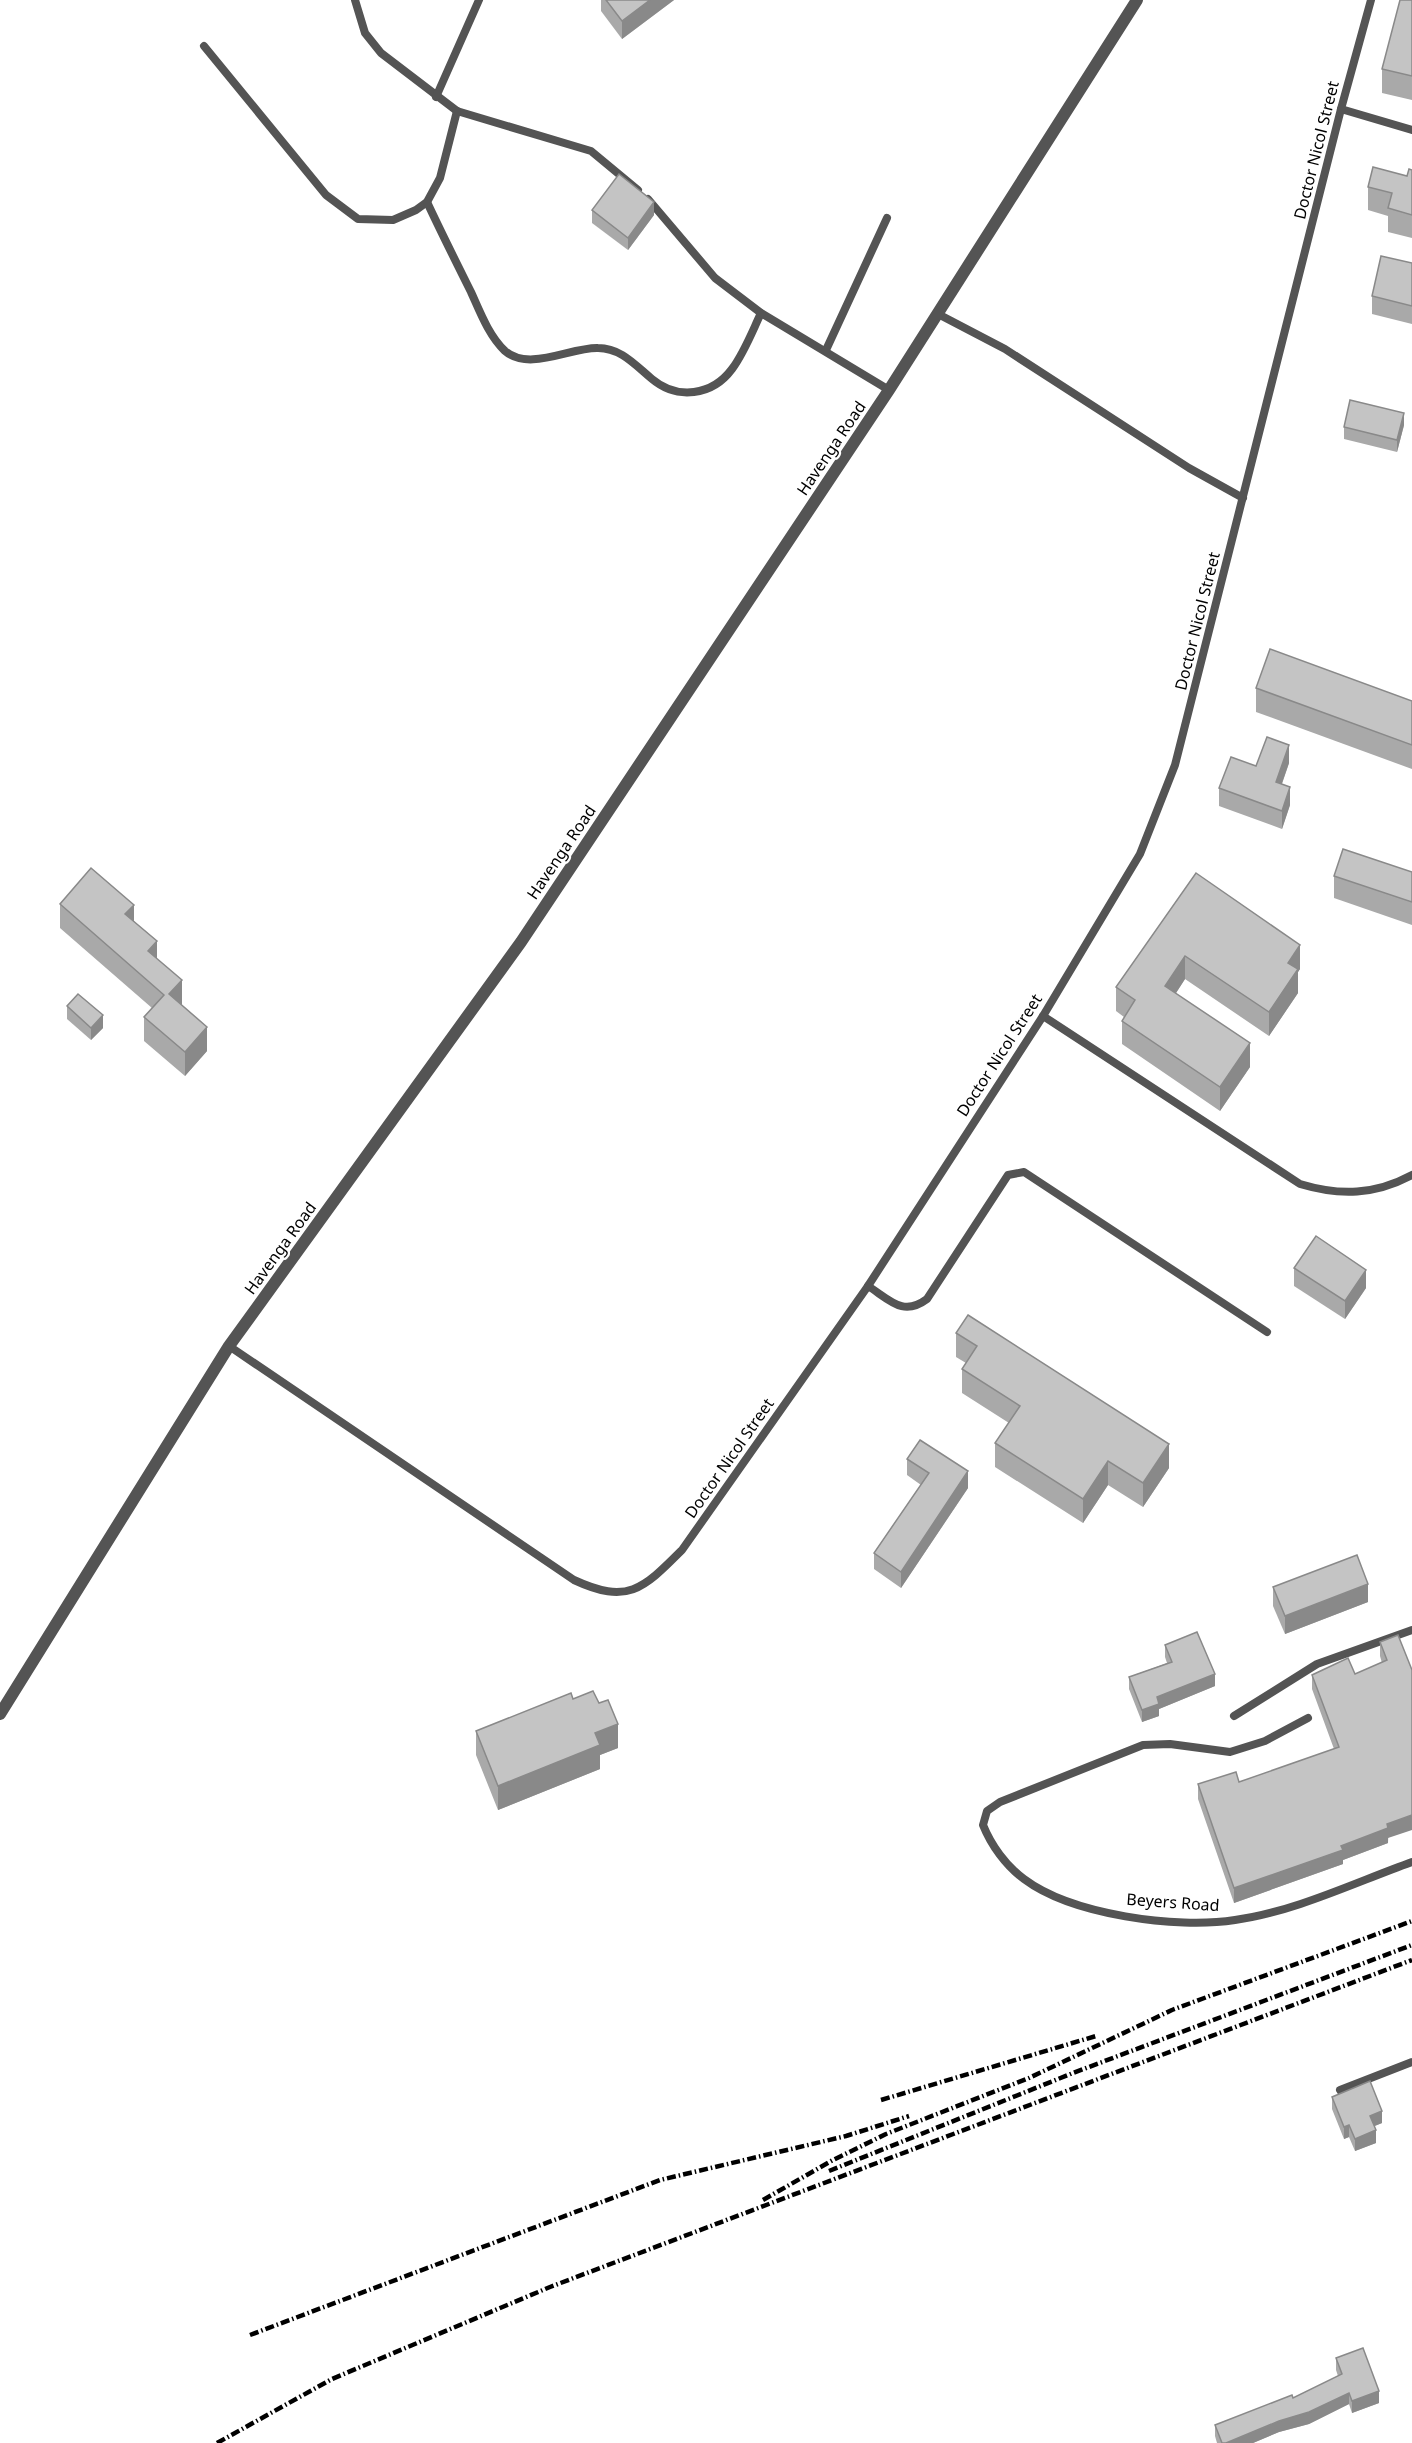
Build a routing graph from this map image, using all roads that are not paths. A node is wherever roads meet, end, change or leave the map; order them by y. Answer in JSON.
{"nodes":[{"id":1,"x":355,"y":0,"type":"edge"},
{"id":2,"x":478,"y":0,"type":"edge"},
{"id":3,"x":1137,"y":0,"type":"edge"},
{"id":4,"x":1371,"y":0,"type":"edge"},
{"id":5,"x":204,"y":46,"type":"dead end"},
{"id":6,"x":436,"y":97,"type":"junction"},
{"id":7,"x":1341,"y":109,"type":"junction"},
{"id":8,"x":456,"y":111,"type":"junction"},
{"id":9,"x":1412,"y":130,"type":"edge"},
{"id":10,"x":427,"y":202,"type":"junction"},
{"id":11,"x":887,"y":218,"type":"dead end"},
{"id":12,"x":761,"y":313,"type":"junction"},
{"id":13,"x":938,"y":314,"type":"junction"},
{"id":14,"x":826,"y":350,"type":"junction"},
{"id":15,"x":890,"y":390,"type":"junction"},
{"id":16,"x":1243,"y":498,"type":"junction"},
{"id":17,"x":1043,"y":1016,"type":"junction"},
{"id":18,"x":1412,"y":1175,"type":"edge"},
{"id":19,"x":868,"y":1286,"type":"junction"},
{"id":20,"x":1267,"y":1332,"type":"dead end"},
{"id":21,"x":229,"y":1346,"type":"junction"},
{"id":22,"x":1412,"y":1630,"type":"edge"},
{"id":23,"x":0,"y":1714,"type":"edge"},
{"id":24,"x":1234,"y":1716,"type":"dead end"},
{"id":25,"x":1308,"y":1718,"type":"dead end"},
{"id":26,"x":1412,"y":1862,"type":"edge"},
{"id":27,"x":1412,"y":2062,"type":"edge"},
{"id":28,"x":1340,"y":2090,"type":"dead end"}],
"edges":[{"from":1,"to":6,"type":"lane"},
{"from":2,"to":6,"type":"lane"},
{"from":3,"to":13,"type":"street","name":"Havenga Road"},
{"from":4,"to":7,"type":"lane","name":"Doctor Nicol Street"},
{"from":5,"to":10,"type":"lane"},
{"from":6,"to":8,"type":"lane"},
{"from":7,"to":9,"type":"lane"},
{"from":7,"to":16,"type":"lane","name":"Doctor Nicol Street"},
{"from":8,"to":10,"type":"lane"},
{"from":8,"to":12,"type":"lane"},
{"from":10,"to":12,"type":"lane"},
{"from":11,"to":14,"type":"lane"},
{"from":12,"to":14,"type":"lane"},
{"from":13,"to":15,"type":"street","name":"Havenga Road"},
{"from":13,"to":16,"type":"lane"},
{"from":14,"to":15,"type":"lane"},
{"from":15,"to":21,"type":"street","name":"Havenga Road"},
{"from":16,"to":17,"type":"lane","name":"Doctor Nicol Street"},
{"from":17,"to":18,"type":"lane"},
{"from":17,"to":19,"type":"lane","name":"Doctor Nicol Street"},
{"from":19,"to":20,"type":"lane"},
{"from":19,"to":21,"type":"lane","name":"Doctor Nicol Street"},
{"from":21,"to":23,"type":"street","name":"Havenga Road"},
{"from":22,"to":24,"type":"lane"},
{"from":25,"to":26,"type":"lane","name":"Beyers Road"},
{"from":27,"to":28,"type":"lane"}]}
